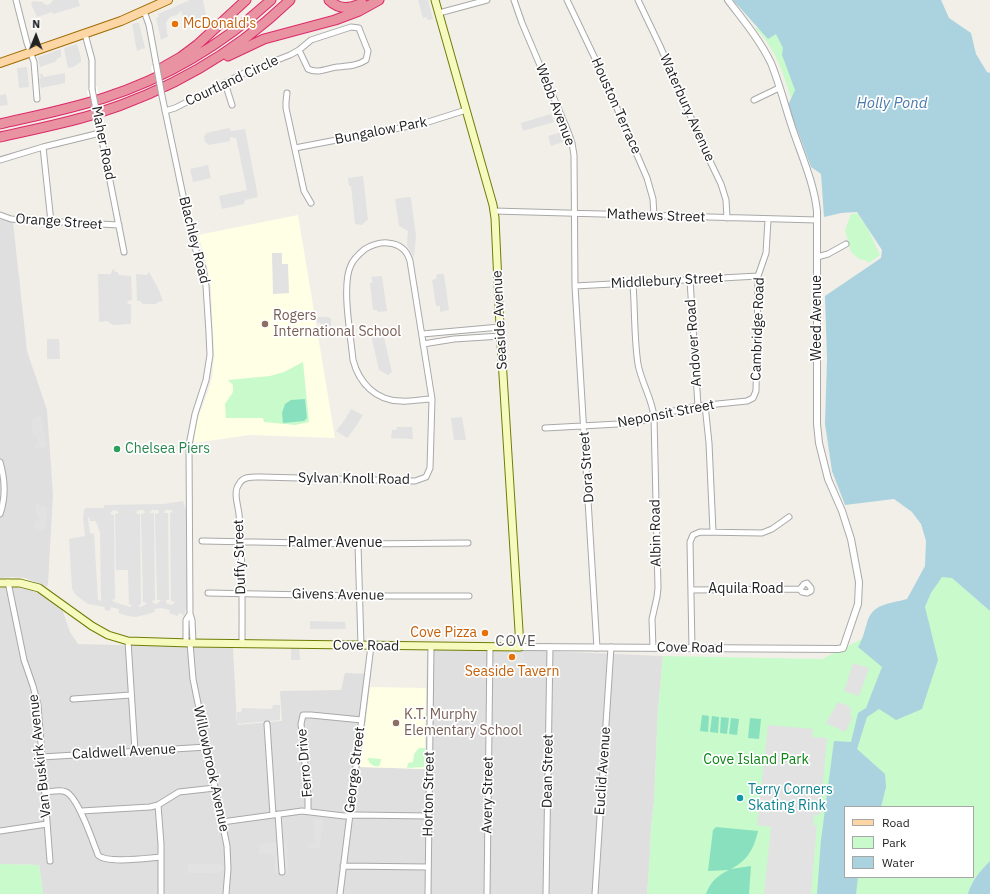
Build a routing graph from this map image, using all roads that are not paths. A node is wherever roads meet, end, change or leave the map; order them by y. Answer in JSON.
{"nodes":[{"id":1,"x":16,"y":0,"type":"edge"},
{"id":2,"x":168,"y":0,"type":"edge"},
{"id":3,"x":271,"y":0,"type":"edge"},
{"id":4,"x":290,"y":0,"type":"edge"},
{"id":5,"x":329,"y":0,"type":"edge"},
{"id":6,"x":366,"y":0,"type":"edge"},
{"id":7,"x":379,"y":0,"type":"edge"},
{"id":8,"x":435,"y":0,"type":"edge"},
{"id":9,"x":487,"y":0,"type":"edge"},
{"id":10,"x":514,"y":0,"type":"edge"},
{"id":11,"x":567,"y":0,"type":"edge"},
{"id":12,"x":639,"y":0,"type":"edge"},
{"id":13,"x":728,"y":0,"type":"edge"},
{"id":14,"x":245,"y":1,"type":"edge"},
{"id":15,"x":479,"y":1,"type":"edge"},
{"id":16,"x":144,"y":11,"type":"junction"},
{"id":17,"x":439,"y":14,"type":"junction"},
{"id":18,"x":85,"y":34,"type":"junction"},
{"id":19,"x":299,"y":50,"type":"junction"},
{"id":20,"x":31,"y":52,"type":"junction"},
{"id":21,"x":0,"y":63,"type":"edge"},
{"id":22,"x":196,"y":70,"type":"junction"},
{"id":23,"x":225,"y":83,"type":"junction"},
{"id":24,"x":779,"y":88,"type":"junction"},
{"id":25,"x":118,"y":93,"type":"junction"},
{"id":26,"x":287,"y":93,"type":"dead end"},
{"id":27,"x":37,"y":98,"type":"dead end"},
{"id":28,"x":754,"y":100,"type":"dead end"},
{"id":29,"x":232,"y":105,"type":"dead end"},
{"id":30,"x":466,"y":110,"type":"junction"},
{"id":31,"x":165,"y":111,"type":"junction"},
{"id":32,"x":0,"y":124,"type":"edge"},
{"id":33,"x":100,"y":133,"type":"junction"},
{"id":34,"x":0,"y":137,"type":"edge"},
{"id":35,"x":43,"y":147,"type":"junction"},
{"id":36,"x":295,"y":148,"type":"junction"},
{"id":37,"x":0,"y":160,"type":"edge"},
{"id":38,"x":311,"y":203,"type":"dead end"},
{"id":39,"x":494,"y":211,"type":"junction"},
{"id":40,"x":574,"y":214,"type":"junction"},
{"id":41,"x":0,"y":215,"type":"edge"},
{"id":42,"x":654,"y":216,"type":"junction"},
{"id":43,"x":727,"y":218,"type":"junction"},
{"id":44,"x":768,"y":220,"type":"junction"},
{"id":45,"x":817,"y":220,"type":"junction"},
{"id":46,"x":51,"y":222,"type":"junction"},
{"id":47,"x":119,"y":225,"type":"junction"},
{"id":48,"x":846,"y":244,"type":"dead end"},
{"id":49,"x":124,"y":252,"type":"dead end"},
{"id":50,"x":817,"y":257,"type":"junction"},
{"id":51,"x":758,"y":276,"type":"junction"},
{"id":52,"x":690,"y":280,"type":"junction"},
{"id":53,"x":633,"y":284,"type":"junction"},
{"id":54,"x":575,"y":286,"type":"junction"},
{"id":55,"x":500,"y":327,"type":"junction"},
{"id":56,"x":422,"y":334,"type":"junction"},
{"id":57,"x":501,"y":336,"type":"junction"},
{"id":58,"x":423,"y":344,"type":"junction"},
{"id":59,"x":756,"y":391,"type":"joint"},
{"id":60,"x":432,"y":399,"type":"junction"},
{"id":61,"x":705,"y":405,"type":"junction"},
{"id":62,"x":698,"y":406,"type":"junction"},
{"id":63,"x":654,"y":417,"type":"junction"},
{"id":64,"x":584,"y":426,"type":"junction"},
{"id":65,"x":545,"y":428,"type":"dead end"},
{"id":66,"x":0,"y":462,"type":"edge"},
{"id":67,"x":250,"y":477,"type":"joint"},
{"id":68,"x":0,"y":514,"type":"edge"},
{"id":69,"x":789,"y":518,"type":"dead end"},
{"id":70,"x":713,"y":532,"type":"junction"},
{"id":71,"x":202,"y":541,"type":"dead end"},
{"id":72,"x":240,"y":542,"type":"junction"},
{"id":73,"x":468,"y":543,"type":"dead end"},
{"id":74,"x":358,"y":544,"type":"junction"},
{"id":75,"x":4,"y":583,"type":"edge"},
{"id":76,"x":800,"y":589,"type":"dead end"},
{"id":77,"x":691,"y":590,"type":"junction"},
{"id":78,"x":208,"y":593,"type":"dead end"},
{"id":79,"x":242,"y":593,"type":"junction"},
{"id":80,"x":359,"y":596,"type":"junction"},
{"id":81,"x":469,"y":596,"type":"dead end"},
{"id":82,"x":128,"y":641,"type":"junction"},
{"id":83,"x":190,"y":643,"type":"junction"},
{"id":84,"x":242,"y":644,"type":"junction"},
{"id":85,"x":361,"y":646,"type":"junction"},
{"id":86,"x":371,"y":646,"type":"junction"},
{"id":87,"x":431,"y":646,"type":"junction"},
{"id":88,"x":490,"y":647,"type":"junction"},
{"id":89,"x":520,"y":647,"type":"junction"},
{"id":90,"x":550,"y":647,"type":"junction"},
{"id":91,"x":597,"y":648,"type":"junction"},
{"id":92,"x":611,"y":648,"type":"junction"},
{"id":93,"x":653,"y":648,"type":"junction"},
{"id":94,"x":844,"y":648,"type":"joint"},
{"id":95,"x":692,"y":649,"type":"junction"},
{"id":96,"x":131,"y":695,"type":"junction"},
{"id":97,"x":73,"y":699,"type":"dead end"},
{"id":98,"x":362,"y":720,"type":"junction"},
{"id":99,"x":267,"y":724,"type":"dead end"},
{"id":100,"x":207,"y":747,"type":"junction"},
{"id":101,"x":135,"y":751,"type":"junction"},
{"id":102,"x":42,"y":757,"type":"junction"},
{"id":103,"x":215,"y":788,"type":"junction"},
{"id":104,"x":45,"y":792,"type":"junction"},
{"id":105,"x":158,"y":805,"type":"junction"},
{"id":106,"x":81,"y":811,"type":"junction"},
{"id":107,"x":308,"y":811,"type":"junction"},
{"id":108,"x":275,"y":815,"type":"junction"},
{"id":109,"x":349,"y":816,"type":"junction"},
{"id":110,"x":429,"y":816,"type":"junction"},
{"id":111,"x":222,"y":822,"type":"junction"},
{"id":112,"x":47,"y":824,"type":"junction"},
{"id":113,"x":0,"y":831,"type":"edge"},
{"id":114,"x":161,"y":858,"type":"junction"},
{"id":115,"x":50,"y":861,"type":"dead end"},
{"id":116,"x":343,"y":866,"type":"junction"},
{"id":117,"x":428,"y":867,"type":"junction"},
{"id":118,"x":282,"y":872,"type":"dead end"},
{"id":119,"x":161,"y":894,"type":"edge"},
{"id":120,"x":226,"y":894,"type":"edge"},
{"id":121,"x":340,"y":894,"type":"edge"},
{"id":122,"x":428,"y":894,"type":"edge"},
{"id":123,"x":487,"y":894,"type":"edge"},
{"id":124,"x":546,"y":894,"type":"edge"},
{"id":125,"x":595,"y":894,"type":"edge"}],
"edges":[{"from":1,"to":20,"type":"street"},
{"from":2,"to":16,"type":"main road"},
{"from":3,"to":25,"type":"highway"},
{"from":4,"to":22,"type":"highway"},
{"from":5,"to":6,"type":"highway"},
{"from":7,"to":22,"type":"highway"},
{"from":8,"to":17,"type":"main road","name":"Seaside Avenue"},
{"from":9,"to":15,"type":"street"},
{"from":10,"to":40,"type":"street","name":"Webb Avenue"},
{"from":11,"to":42,"type":"street","name":"Houston Terrace"},
{"from":12,"to":43,"type":"street","name":"Waterbury Avenue"},
{"from":13,"to":24,"type":"street","name":"Weed Avenue"},
{"from":14,"to":25,"type":"highway"},
{"from":15,"to":17,"type":"street"},
{"from":16,"to":18,"type":"main road"},
{"from":16,"to":31,"type":"street","name":"Blachley Road","bridge":true},
{"from":17,"to":30,"type":"main road","name":"Seaside Avenue"},
{"from":18,"to":20,"type":"main road"},
{"from":18,"to":33,"type":"street","name":"Maher Road","bridge":true},
{"from":19,"to":19,"type":"street","name":"Courtland Circle"},
{"from":19,"to":23,"type":"street","name":"Courtland Circle"},
{"from":20,"to":21,"type":"main road"},
{"from":20,"to":27,"type":"street"},
{"from":22,"to":34,"type":"highway"},
{"from":23,"to":29,"type":"street"},
{"from":23,"to":31,"type":"street","name":"Courtland Circle"},
{"from":24,"to":28,"type":"street"},
{"from":24,"to":45,"type":"street","name":"Weed Avenue"},
{"from":25,"to":32,"type":"highway"},
{"from":26,"to":36,"type":"street"},
{"from":30,"to":36,"type":"street","name":"Bungalow Park"},
{"from":30,"to":39,"type":"main road","name":"Seaside Avenue"},
{"from":31,"to":83,"type":"street","name":"Blachley Road"},
{"from":33,"to":35,"type":"street"},
{"from":33,"to":47,"type":"street","name":"Maher Road"},
{"from":35,"to":37,"type":"street"},
{"from":35,"to":46,"type":"street"},
{"from":36,"to":38,"type":"street"},
{"from":39,"to":40,"type":"street","name":"Mathews Street"},
{"from":39,"to":55,"type":"main road","name":"Seaside Avenue"},
{"from":40,"to":42,"type":"street","name":"Mathews Street"},
{"from":40,"to":54,"type":"street","name":"Webb Avenue"},
{"from":41,"to":46,"type":"street","name":"Orange Street"},
{"from":42,"to":43,"type":"street","name":"Mathews Street"},
{"from":43,"to":44,"type":"street","name":"Mathews Street"},
{"from":44,"to":45,"type":"street","name":"Mathews Street"},
{"from":44,"to":51,"type":"street","name":"Cambridge Road"},
{"from":45,"to":50,"type":"street","name":"Weed Avenue"},
{"from":46,"to":47,"type":"street","name":"Orange Street"},
{"from":47,"to":49,"type":"street","name":"Maher Road"},
{"from":48,"to":50,"type":"street"},
{"from":50,"to":94,"type":"street","name":"Weed Avenue"},
{"from":51,"to":52,"type":"street","name":"Middlebury Street"},
{"from":51,"to":59,"type":"street","name":"Cambridge Road"},
{"from":52,"to":53,"type":"street","name":"Middlebury Street"},
{"from":52,"to":62,"type":"street","name":"Andover Road"},
{"from":53,"to":54,"type":"street","name":"Middlebury Street"},
{"from":53,"to":63,"type":"street","name":"Albin Road"},
{"from":54,"to":64,"type":"street","name":"Dora Street"},
{"from":55,"to":56,"type":"street"},
{"from":55,"to":57,"type":"main road","name":"Seaside Avenue"},
{"from":56,"to":58,"type":"street","name":"Sylvan Knoll Road"},
{"from":56,"to":60,"type":"street","name":"Sylvan Knoll Road"},
{"from":57,"to":58,"type":"street"},
{"from":57,"to":89,"type":"main road","name":"Seaside Avenue"},
{"from":58,"to":60,"type":"street","name":"Sylvan Knoll Road"},
{"from":59,"to":61,"type":"street","name":"Neponsit Street"},
{"from":60,"to":67,"type":"street","name":"Sylvan Knoll Road"},
{"from":61,"to":62,"type":"street","name":"Neponsit Street"},
{"from":61,"to":70,"type":"street"},
{"from":62,"to":63,"type":"street","name":"Neponsit Street"},
{"from":63,"to":64,"type":"street","name":"Neponsit Street"},
{"from":63,"to":93,"type":"street","name":"Albin Road"},
{"from":64,"to":65,"type":"street","name":"Neponsit Street"},
{"from":64,"to":91,"type":"street","name":"Dora Street"},
{"from":66,"to":68,"type":"street"},
{"from":67,"to":72,"type":"street","name":"Duffy Street"},
{"from":69,"to":70,"type":"street"},
{"from":70,"to":77,"type":"street"},
{"from":71,"to":72,"type":"street","name":"Palmer Avenue"},
{"from":72,"to":74,"type":"street","name":"Palmer Avenue"},
{"from":72,"to":79,"type":"street","name":"Duffy Street"},
{"from":73,"to":74,"type":"street","name":"Palmer Avenue"},
{"from":74,"to":80,"type":"street"},
{"from":75,"to":82,"type":"main road","name":"Cove Road"},
{"from":75,"to":102,"type":"street","name":"Van Buskirk Avenue"},
{"from":76,"to":77,"type":"street","name":"Aquila Road"},
{"from":77,"to":95,"type":"street"},
{"from":78,"to":79,"type":"street","name":"Givens Avenue"},
{"from":79,"to":80,"type":"street","name":"Givens Avenue"},
{"from":79,"to":84,"type":"street","name":"Duffy Street"},
{"from":80,"to":81,"type":"street","name":"Givens Avenue"},
{"from":80,"to":85,"type":"street"},
{"from":82,"to":83,"type":"main road","name":"Cove Road"},
{"from":82,"to":96,"type":"street"},
{"from":83,"to":84,"type":"main road","name":"Cove Road"},
{"from":83,"to":100,"type":"street","name":"Willowbrook Avenue"},
{"from":84,"to":85,"type":"main road","name":"Cove Road"},
{"from":85,"to":86,"type":"main road","name":"Cove Road"},
{"from":86,"to":87,"type":"main road","name":"Cove Road"},
{"from":86,"to":98,"type":"street","name":"George Street"},
{"from":87,"to":88,"type":"main road","name":"Cove Road"},
{"from":87,"to":110,"type":"street","name":"Horton Street"},
{"from":88,"to":89,"type":"main road","name":"Cove Road"},
{"from":88,"to":123,"type":"street","name":"Avery Street"},
{"from":89,"to":90,"type":"street","name":"Cove Road"},
{"from":90,"to":91,"type":"street","name":"Cove Road"},
{"from":90,"to":124,"type":"street","name":"Dean Street"},
{"from":91,"to":92,"type":"street","name":"Cove Road"},
{"from":92,"to":93,"type":"street","name":"Cove Road"},
{"from":92,"to":125,"type":"street","name":"Euclid Avenue"},
{"from":93,"to":95,"type":"street","name":"Cove Road"},
{"from":94,"to":95,"type":"street","name":"Cove Road"},
{"from":96,"to":97,"type":"street"},
{"from":96,"to":101,"type":"street"},
{"from":98,"to":107,"type":"street","name":"Ferro Drive"},
{"from":98,"to":109,"type":"street","name":"George Street"},
{"from":99,"to":108,"type":"street"},
{"from":100,"to":101,"type":"street","name":"Caldwell Avenue"},
{"from":100,"to":103,"type":"street","name":"Willowbrook Avenue"},
{"from":101,"to":102,"type":"street","name":"Caldwell Avenue"},
{"from":102,"to":104,"type":"street","name":"Van Buskirk Avenue"},
{"from":103,"to":105,"type":"street"},
{"from":103,"to":111,"type":"street","name":"Willowbrook Avenue"},
{"from":104,"to":106,"type":"street"},
{"from":104,"to":112,"type":"street","name":"Van Buskirk Avenue"},
{"from":105,"to":106,"type":"street"},
{"from":105,"to":114,"type":"street"},
{"from":106,"to":114,"type":"street"},
{"from":107,"to":108,"type":"street"},
{"from":107,"to":109,"type":"street"},
{"from":108,"to":111,"type":"street"},
{"from":108,"to":118,"type":"street"},
{"from":109,"to":110,"type":"street"},
{"from":109,"to":116,"type":"street","name":"George Street"},
{"from":110,"to":117,"type":"street","name":"Horton Street"},
{"from":111,"to":120,"type":"street","name":"Willowbrook Avenue"},
{"from":112,"to":113,"type":"street"},
{"from":112,"to":115,"type":"street","name":"Van Buskirk Avenue"},
{"from":114,"to":119,"type":"street"},
{"from":116,"to":117,"type":"street"},
{"from":116,"to":121,"type":"street","name":"George Street"},
{"from":117,"to":122,"type":"street","name":"Horton Street"}]}
